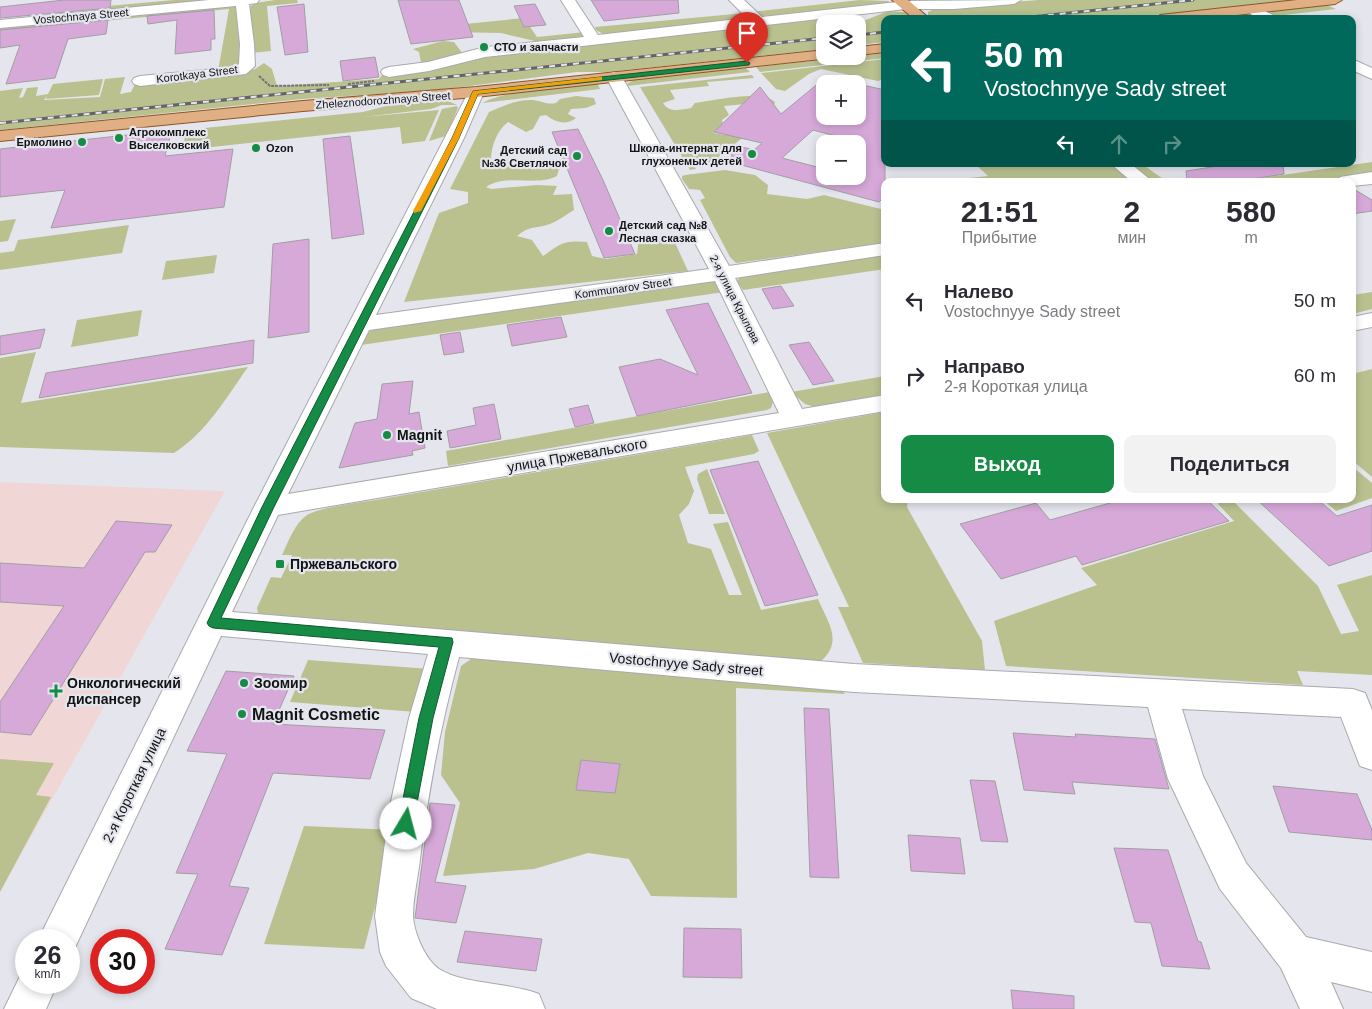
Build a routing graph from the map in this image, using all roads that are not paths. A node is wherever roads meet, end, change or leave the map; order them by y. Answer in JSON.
{"nodes":[{"id":1,"x":92,"y":0,"type":"edge"},
{"id":2,"x":245,"y":0,"type":"edge"},
{"id":3,"x":568,"y":0,"type":"edge"},
{"id":4,"x":736,"y":0,"type":"edge"},
{"id":5,"x":1014,"y":0,"type":"edge"},
{"id":6,"x":1335,"y":0,"type":"edge"},
{"id":7,"x":902,"y":3,"type":"edge"},
{"id":8,"x":1252,"y":9,"type":"junction"},
{"id":9,"x":918,"y":15,"type":"edge"},
{"id":10,"x":1197,"y":15,"type":"edge"},
{"id":11,"x":1263,"y":15,"type":"edge"},
{"id":12,"x":88,"y":16,"type":"junction"},
{"id":13,"x":758,"y":21,"type":"junction"},
{"id":14,"x":0,"y":24,"type":"edge"},
{"id":15,"x":593,"y":39,"type":"junction"},
{"id":16,"x":881,"y":49,"type":"edge"},
{"id":17,"x":866,"y":51,"type":"edge"},
{"id":18,"x":816,"y":56,"type":"edge"},
{"id":19,"x":1356,"y":65,"type":"edge"},
{"id":20,"x":389,"y":72,"type":"road end"},
{"id":21,"x":1372,"y":74,"type":"edge"},
{"id":22,"x":1356,"y":76,"type":"edge"},
{"id":23,"x":614,"y":77,"type":"junction"},
{"id":24,"x":140,"y":81,"type":"dead end"},
{"id":25,"x":476,"y":92,"type":"junction"},
{"id":26,"x":0,"y":136,"type":"edge"},
{"id":27,"x":1124,"y":167,"type":"edge"},
{"id":28,"x":1139,"y":178,"type":"edge"},
{"id":29,"x":1372,"y":178,"type":"edge"},
{"id":30,"x":1356,"y":180,"type":"edge"},
{"id":31,"x":881,"y":250,"type":"edge"},
{"id":32,"x":722,"y":272,"type":"junction"},
{"id":33,"x":1372,"y":320,"type":"edge"},
{"id":34,"x":1356,"y":323,"type":"edge"},
{"id":35,"x":361,"y":324,"type":"junction"},
{"id":36,"x":881,"y":403,"type":"edge"},
{"id":37,"x":794,"y":418,"type":"junction"},
{"id":38,"x":268,"y":507,"type":"junction"},
{"id":39,"x":213,"y":623,"type":"junction"},
{"id":40,"x":447,"y":642,"type":"junction"},
{"id":41,"x":1160,"y":692,"type":"junction"},
{"id":42,"x":1372,"y":755,"type":"edge"},
{"id":43,"x":63,"y":929,"type":"edge"},
{"id":44,"x":1295,"y":954,"type":"junction"},
{"id":45,"x":1372,"y":972,"type":"edge"},
{"id":46,"x":32,"y":994,"type":"edge"},
{"id":47,"x":25,"y":1009,"type":"edge"},
{"id":48,"x":524,"y":1009,"type":"edge"},
{"id":49,"x":1322,"y":1009,"type":"edge"}],
"edges":[{"from":1,"to":12,"type":"street"},
{"from":2,"to":12,"type":"street","name":"Vostochnaya Street"},
{"from":2,"to":24,"type":"street","name":"Korotkaya Street"},
{"from":3,"to":15,"type":"street"},
{"from":4,"to":13,"type":"street"},
{"from":5,"to":7,"type":"street"},
{"from":6,"to":8,"type":"main road"},
{"from":7,"to":9,"type":"main road"},
{"from":7,"to":13,"type":"street"},
{"from":8,"to":10,"type":"main road"},
{"from":8,"to":11,"type":"street"},
{"from":12,"to":14,"type":"street","name":"Vostochnaya Street"},
{"from":13,"to":15,"type":"street"},
{"from":15,"to":20,"type":"street"},
{"from":16,"to":17,"type":"main road"},
{"from":18,"to":23,"type":"main road","name":"Zheleznodorozhnaya Street"},
{"from":19,"to":21,"type":"street"},
{"from":21,"to":22,"type":"street"},
{"from":23,"to":25,"type":"main road","name":"Zheleznodorozhnaya Street"},
{"from":23,"to":32,"type":"street","name":"2-я улица Крылова"},
{"from":25,"to":26,"type":"main road","name":"Zheleznodorozhnaya Street"},
{"from":25,"to":35,"type":"street","name":"2-я Короткая улица"},
{"from":27,"to":28,"type":"street"},
{"from":29,"to":30,"type":"street"},
{"from":31,"to":32,"type":"street","name":"Kommunarov Street"},
{"from":32,"to":35,"type":"street","name":"Kommunarov Street"},
{"from":32,"to":37,"type":"street","name":"2-я улица Крылова"},
{"from":33,"to":34,"type":"street"},
{"from":35,"to":38,"type":"street","name":"2-я Короткая улица"},
{"from":36,"to":37,"type":"street","name":"улица Пржевальского"},
{"from":37,"to":38,"type":"street","name":"улица Пржевальского"},
{"from":38,"to":39,"type":"street","name":"2-я Короткая улица"},
{"from":39,"to":40,"type":"street","name":"Vostochnyye Sady street"},
{"from":39,"to":43,"type":"street","name":"2-я Короткая улица"},
{"from":40,"to":41,"type":"street","name":"Vostochnyye Sady street"},
{"from":40,"to":48,"type":"street"},
{"from":41,"to":42,"type":"street","name":"Vostochnyye Sady street"},
{"from":41,"to":44,"type":"street"},
{"from":44,"to":45,"type":"street"},
{"from":44,"to":49,"type":"street"},
{"from":46,"to":47,"type":"street"}]}
